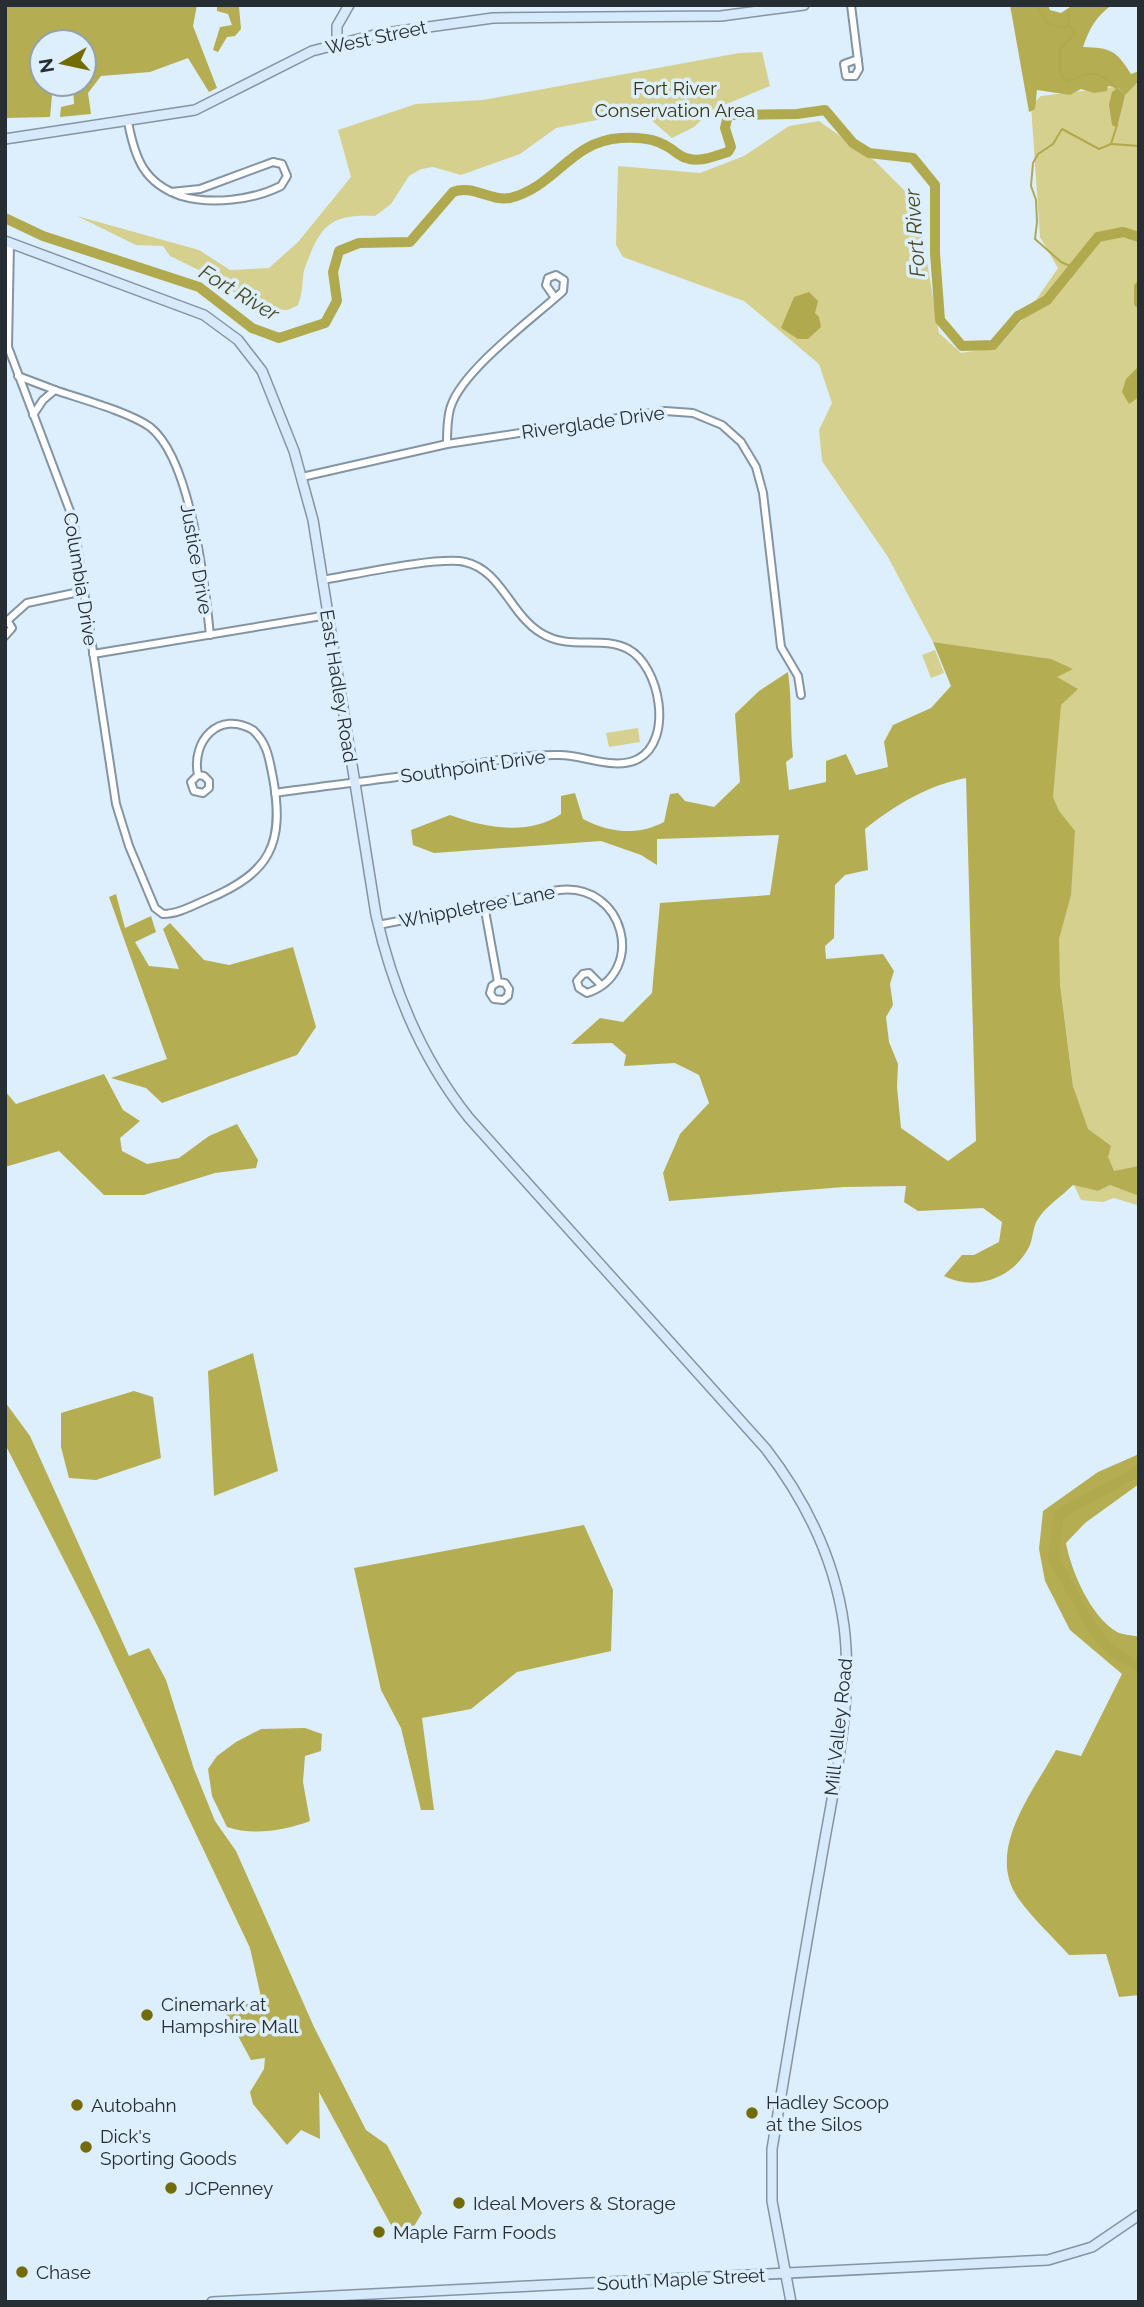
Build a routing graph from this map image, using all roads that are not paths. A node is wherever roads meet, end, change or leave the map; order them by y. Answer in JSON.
{"nodes":[{"id":1,"x":349,"y":5,"type":"edge"},
{"id":2,"x":804,"y":5,"type":"edge"},
{"id":3,"x":851,"y":5,"type":"edge"},
{"id":4,"x":337,"y":42,"type":"junction"},
{"id":5,"x":858,"y":59,"type":"dead end"},
{"id":6,"x":128,"y":122,"type":"junction"},
{"id":7,"x":5,"y":139,"type":"edge"},
{"id":8,"x":171,"y":192,"type":"junction"},
{"id":9,"x":8,"y":242,"type":"edge"},
{"id":10,"x":555,"y":298,"type":"dead end"},
{"id":11,"x":17,"y":376,"type":"junction"},
{"id":12,"x":55,"y":390,"type":"junction"},
{"id":13,"x":33,"y":415,"type":"junction"},
{"id":14,"x":447,"y":444,"type":"junction"},
{"id":15,"x":302,"y":477,"type":"junction"},
{"id":16,"x":323,"y":580,"type":"junction"},
{"id":17,"x":84,"y":591,"type":"junction"},
{"id":18,"x":328,"y":615,"type":"junction"},
{"id":19,"x":7,"y":620,"type":"edge"},
{"id":20,"x":209,"y":635,"type":"junction"},
{"id":21,"x":5,"y":636,"type":"edge"},
{"id":22,"x":93,"y":654,"type":"junction"},
{"id":23,"x":801,"y":695,"type":"dead end"},
{"id":24,"x":198,"y":775,"type":"dead end"},
{"id":25,"x":354,"y":782,"type":"junction"},
{"id":26,"x":275,"y":793,"type":"junction"},
{"id":27,"x":484,"y":905,"type":"junction"},
{"id":28,"x":378,"y":925,"type":"junction"},
{"id":29,"x":498,"y":982,"type":"dead end"},
{"id":30,"x":601,"y":985,"type":"dead end"},
{"id":31,"x":578,"y":1236,"type":"joint"},
{"id":32,"x":1139,"y":2215,"type":"edge"},
{"id":33,"x":785,"y":2274,"type":"junction"},
{"id":34,"x":212,"y":2302,"type":"edge"},
{"id":35,"x":791,"y":2302,"type":"edge"}],
"edges":[{"from":1,"to":4,"type":"street"},
{"from":2,"to":4,"type":"street","name":"West Street"},
{"from":3,"to":5,"type":"street"},
{"from":4,"to":6,"type":"street","name":"West Street"},
{"from":6,"to":7,"type":"street","name":"West Street"},
{"from":6,"to":8,"type":"street"},
{"from":8,"to":8,"type":"street"},
{"from":9,"to":11,"type":"street","name":"Columbia Drive"},
{"from":9,"to":15,"type":"street","name":"East Hadley Road"},
{"from":10,"to":14,"type":"street"},
{"from":11,"to":12,"type":"street","name":"Justice Drive"},
{"from":11,"to":13,"type":"street","name":"Columbia Drive"},
{"from":12,"to":13,"type":"street"},
{"from":12,"to":20,"type":"street","name":"Justice Drive"},
{"from":13,"to":17,"type":"street","name":"Columbia Drive"},
{"from":14,"to":15,"type":"street","name":"Riverglade Drive"},
{"from":14,"to":23,"type":"street","name":"Riverglade Drive"},
{"from":15,"to":16,"type":"street","name":"East Hadley Road"},
{"from":16,"to":18,"type":"street","name":"East Hadley Road"},
{"from":16,"to":25,"type":"street","name":"Southpoint Drive"},
{"from":17,"to":19,"type":"street"},
{"from":17,"to":22,"type":"street","name":"Columbia Drive"},
{"from":18,"to":20,"type":"street"},
{"from":18,"to":25,"type":"street","name":"East Hadley Road"},
{"from":19,"to":21,"type":"street"},
{"from":20,"to":22,"type":"street"},
{"from":22,"to":26,"type":"street","name":"Columbia Drive"},
{"from":24,"to":26,"type":"street"},
{"from":25,"to":26,"type":"street","name":"Southpoint Drive"},
{"from":25,"to":28,"type":"street","name":"East Hadley Road"},
{"from":27,"to":28,"type":"street","name":"Whippletree Lane"},
{"from":27,"to":29,"type":"street"},
{"from":27,"to":30,"type":"street","name":"Whippletree Lane"},
{"from":28,"to":31,"type":"street","name":"East Hadley Road"},
{"from":31,"to":33,"type":"street","name":"Mill Valley Road"},
{"from":32,"to":33,"type":"street","name":"South Maple Street"},
{"from":33,"to":34,"type":"street","name":"South Maple Street"},
{"from":33,"to":35,"type":"street","name":"Mill Valley Road"}]}
